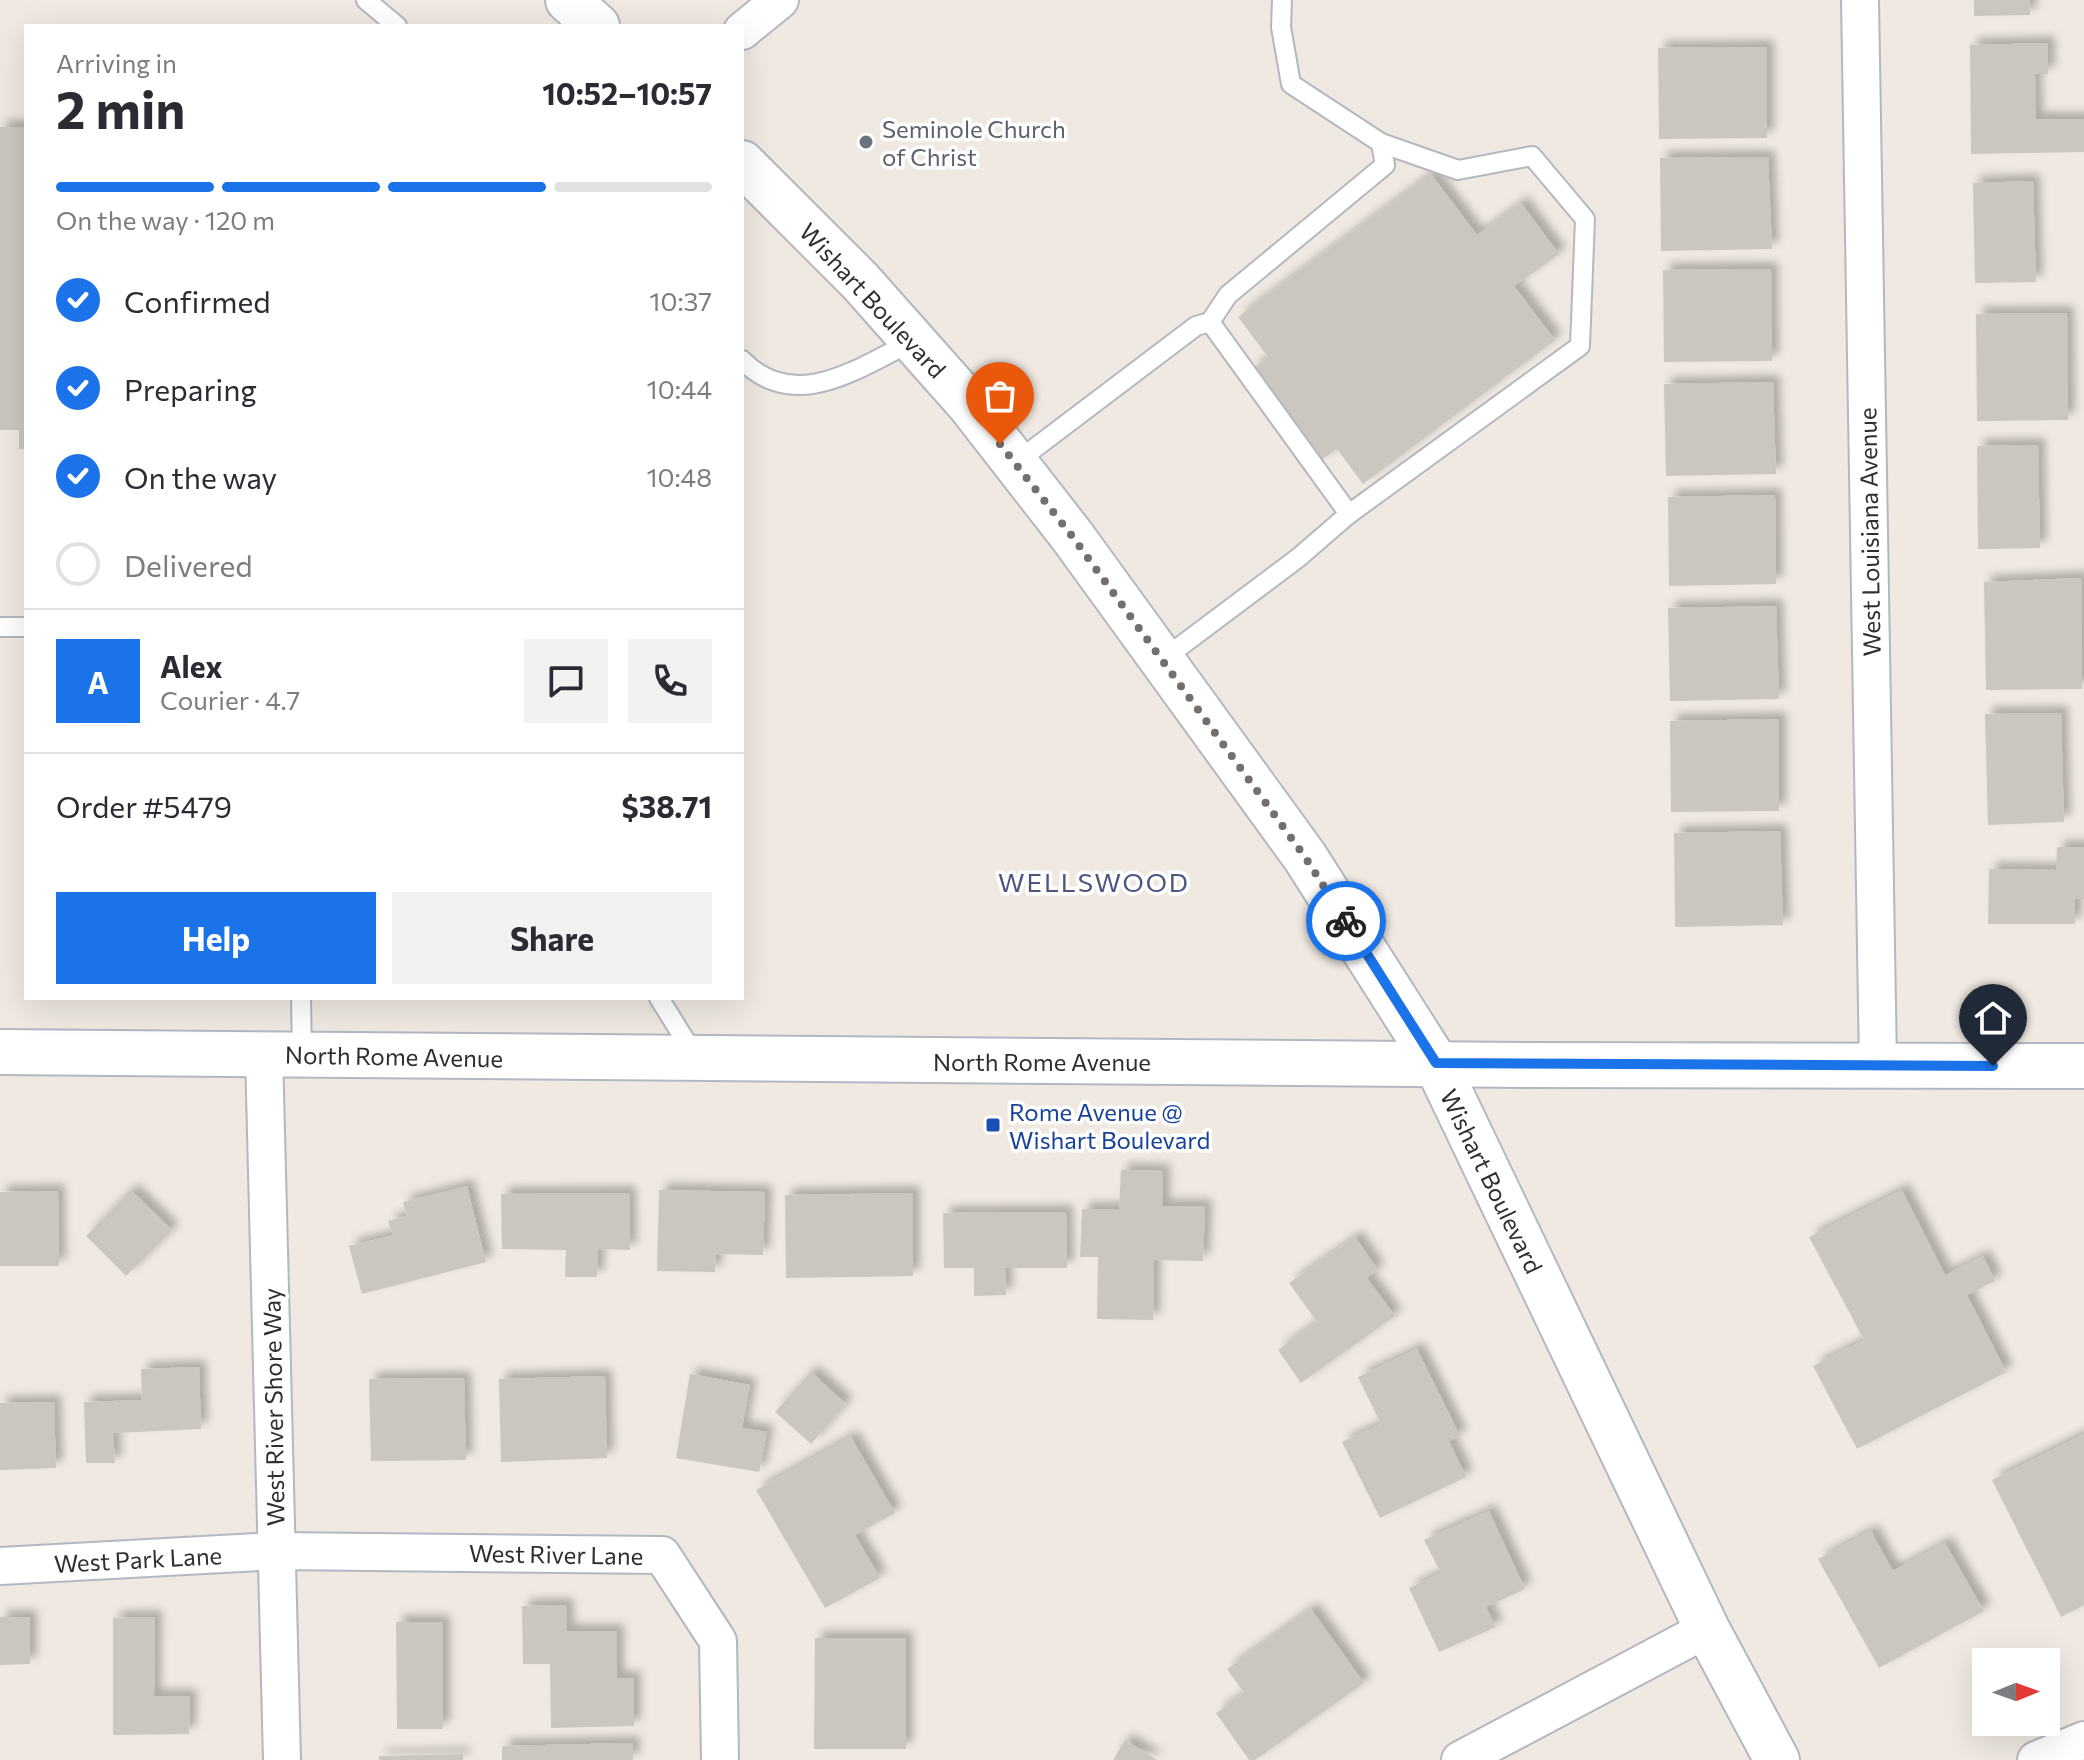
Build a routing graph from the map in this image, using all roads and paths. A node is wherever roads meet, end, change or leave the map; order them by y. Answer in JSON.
{"nodes":[{"id":1,"x":366,"y":0,"type":"edge"},
{"id":2,"x":568,"y":0,"type":"edge"},
{"id":3,"x":780,"y":0,"type":"edge"},
{"id":4,"x":1282,"y":0,"type":"edge"},
{"id":5,"x":1860,"y":0,"type":"edge"},
{"id":6,"x":395,"y":24,"type":"edge"},
{"id":7,"x":595,"y":24,"type":"edge"},
{"id":8,"x":744,"y":29,"type":"edge"},
{"id":9,"x":1381,"y":143,"type":"junction"},
{"id":10,"x":744,"y":165,"type":"edge"},
{"id":11,"x":1210,"y":322,"type":"junction"},
{"id":12,"x":915,"y":341,"type":"junction"},
{"id":13,"x":744,"y":362,"type":"edge"},
{"id":14,"x":1015,"y":463,"type":"junction"},
{"id":15,"x":1349,"y":514,"type":"junction"},
{"id":16,"x":0,"y":627,"type":"edge"},
{"id":17,"x":24,"y":627,"type":"edge"},
{"id":18,"x":1160,"y":661,"type":"junction"},
{"id":19,"x":300,"y":1000,"type":"edge"},
{"id":20,"x":660,"y":1000,"type":"edge"},
{"id":21,"x":0,"y":1052,"type":"edge"},
{"id":22,"x":283,"y":1054,"type":"junction"},
{"id":23,"x":696,"y":1059,"type":"junction"},
{"id":24,"x":1436,"y":1063,"type":"junction"},
{"id":25,"x":1878,"y":1065,"type":"junction"},
{"id":26,"x":2084,"y":1066,"type":"edge"},
{"id":27,"x":277,"y":1551,"type":"junction"},
{"id":28,"x":0,"y":1566,"type":"edge"},
{"id":29,"x":1707,"y":1629,"type":"junction"},
{"id":30,"x":2084,"y":1740,"type":"edge"},
{"id":31,"x":282,"y":1760,"type":"edge"},
{"id":32,"x":720,"y":1760,"type":"edge"},
{"id":33,"x":1460,"y":1760,"type":"edge"},
{"id":34,"x":1777,"y":1760,"type":"edge"},
{"id":35,"x":2036,"y":1760,"type":"edge"}],
"edges":[{"from":1,"to":6,"type":"lane"},
{"from":2,"to":7,"type":"street"},
{"from":3,"to":8,"type":"street"},
{"from":4,"to":9,"type":"lane"},
{"from":5,"to":25,"type":"street","name":"West Louisiana Avenue"},
{"from":9,"to":11,"type":"lane"},
{"from":9,"to":15,"type":"lane"},
{"from":10,"to":12,"type":"street","name":"Wishart Boulevard"},
{"from":11,"to":14,"type":"lane"},
{"from":11,"to":15,"type":"lane"},
{"from":12,"to":13,"type":"lane"},
{"from":12,"to":14,"type":"street","name":"Wishart Boulevard"},
{"from":14,"to":18,"type":"street","name":"Wishart Boulevard"},
{"from":15,"to":18,"type":"lane"},
{"from":16,"to":17,"type":"lane"},
{"from":18,"to":24,"type":"street","name":"Wishart Boulevard"},
{"from":19,"to":22,"type":"lane"},
{"from":20,"to":23,"type":"lane"},
{"from":21,"to":22,"type":"street","name":"North Rome Avenue"},
{"from":22,"to":23,"type":"street","name":"North Rome Avenue"},
{"from":22,"to":27,"type":"street","name":"West River Shore Way"},
{"from":23,"to":24,"type":"street","name":"North Rome Avenue"},
{"from":24,"to":25,"type":"street","name":"North Rome Avenue"},
{"from":24,"to":29,"type":"street","name":"Wishart Boulevard"},
{"from":25,"to":26,"type":"street","name":"North Rome Avenue"},
{"from":27,"to":28,"type":"street","name":"West Park Lane"},
{"from":27,"to":31,"type":"street","name":"West River Shore Way"},
{"from":27,"to":32,"type":"street","name":"West River Lane"},
{"from":29,"to":33,"type":"street"},
{"from":29,"to":34,"type":"street","name":"Wishart Boulevard"},
{"from":30,"to":35,"type":"street"}]}
